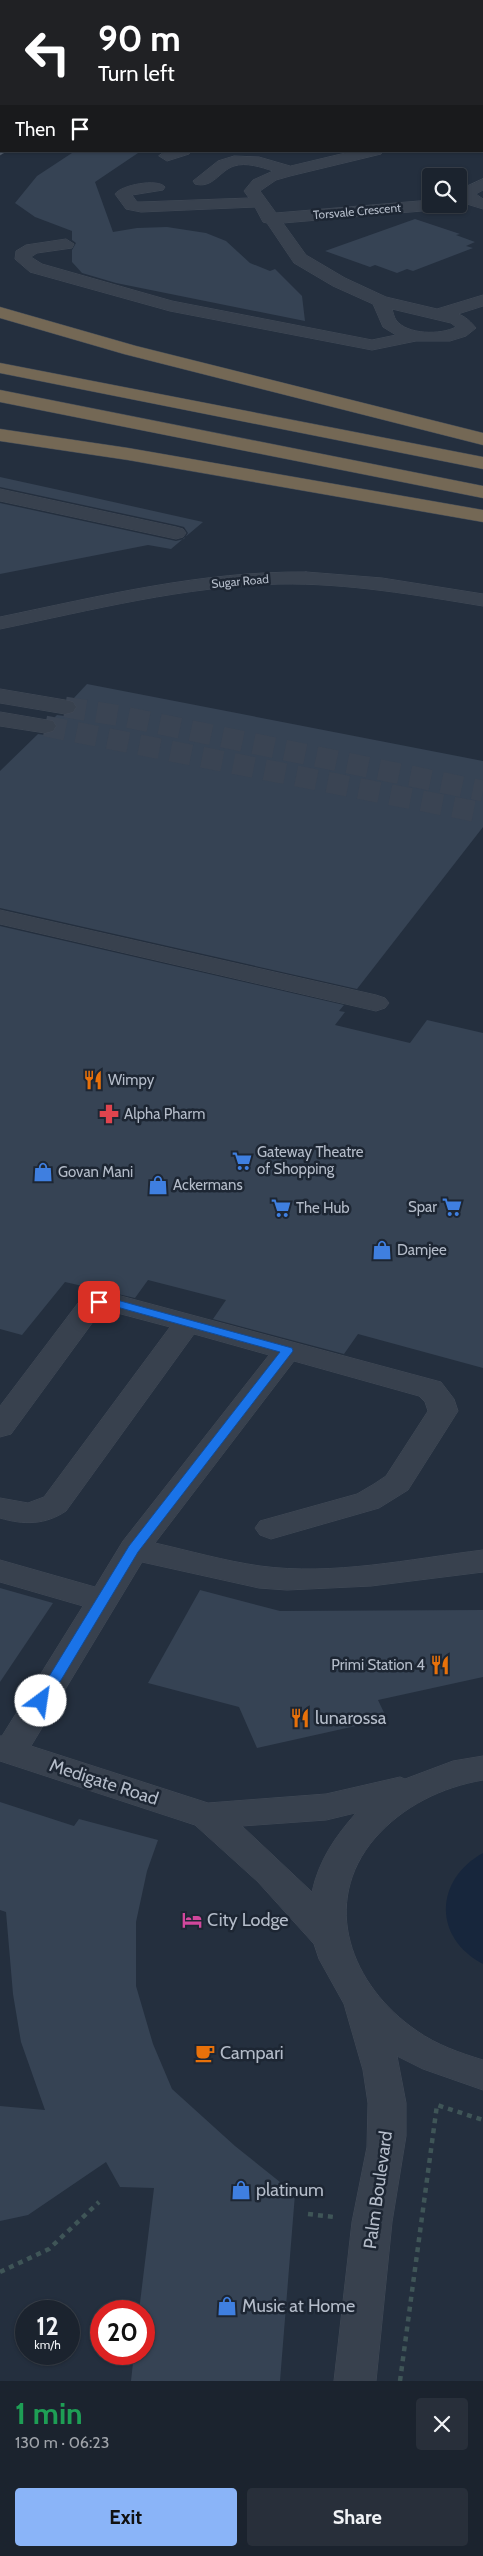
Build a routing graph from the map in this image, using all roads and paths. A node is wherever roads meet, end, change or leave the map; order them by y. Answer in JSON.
{"nodes":[{"id":1,"x":179,"y":152,"type":"edge"},
{"id":2,"x":371,"y":152,"type":"edge"},
{"id":3,"x":229,"y":154,"type":"edge"},
{"id":4,"x":167,"y":156,"type":"dead end"},
{"id":5,"x":266,"y":157,"type":"edge"},
{"id":6,"x":290,"y":171,"type":"junction"},
{"id":7,"x":201,"y":181,"type":"dead end"},
{"id":8,"x":483,"y":184,"type":"edge"},
{"id":9,"x":157,"y":187,"type":"dead end"},
{"id":10,"x":422,"y":196,"type":"edge"},
{"id":11,"x":468,"y":198,"type":"edge"},
{"id":12,"x":422,"y":205,"type":"edge"},
{"id":13,"x":264,"y":210,"type":"junction"},
{"id":14,"x":66,"y":244,"type":"dead end"},
{"id":15,"x":483,"y":300,"type":"edge"},
{"id":16,"x":380,"y":301,"type":"junction"},
{"id":17,"x":0,"y":312,"type":"edge"},
{"id":18,"x":440,"y":314,"type":"junction"},
{"id":19,"x":417,"y":335,"type":"junction"},
{"id":20,"x":0,"y":368,"type":"edge"},
{"id":21,"x":0,"y":396,"type":"edge"},
{"id":22,"x":0,"y":435,"type":"edge"},
{"id":23,"x":483,"y":439,"type":"edge"},
{"id":24,"x":483,"y":463,"type":"edge"},
{"id":25,"x":483,"y":492,"type":"edge"},
{"id":26,"x":0,"y":495,"type":"edge"},
{"id":27,"x":483,"y":516,"type":"edge"},
{"id":28,"x":176,"y":533,"type":"dead end"},
{"id":29,"x":483,"y":582,"type":"edge"},
{"id":30,"x":483,"y":600,"type":"edge"},
{"id":31,"x":0,"y":604,"type":"edge"},
{"id":32,"x":0,"y":624,"type":"edge"},
{"id":33,"x":0,"y":696,"type":"edge"},
{"id":34,"x":65,"y":707,"type":"tunnel mouth"},
{"id":35,"x":0,"y":719,"type":"edge"},
{"id":36,"x":45,"y":726,"type":"tunnel mouth"},
{"id":37,"x":0,"y":916,"type":"edge"},
{"id":38,"x":376,"y":1003,"type":"dead end"},
{"id":39,"x":187,"y":1324,"type":"junction"},
{"id":40,"x":287,"y":1351,"type":"junction"},
{"id":41,"x":0,"y":1427,"type":"edge"},
{"id":42,"x":0,"y":1508,"type":"edge"},
{"id":43,"x":271,"y":1528,"type":"dead end"},
{"id":44,"x":134,"y":1549,"type":"junction"},
{"id":45,"x":483,"y":1561,"type":"edge"},
{"id":46,"x":0,"y":1571,"type":"edge"},
{"id":47,"x":102,"y":1600,"type":"junction"},
{"id":48,"x":5,"y":1750,"type":"edge"},
{"id":49,"x":483,"y":1768,"type":"edge"},
{"id":50,"x":421,"y":1785,"type":"junction"},
{"id":51,"x":208,"y":1816,"type":"junction"},
{"id":52,"x":328,"y":1935,"type":"junction"},
{"id":53,"x":360,"y":2002,"type":"junction"},
{"id":54,"x":483,"y":2075,"type":"edge"},
{"id":55,"x":483,"y":2120,"type":"edge"},
{"id":56,"x":99,"y":2202,"type":"dead end"},
{"id":57,"x":0,"y":2272,"type":"edge"},
{"id":58,"x":355,"y":2381,"type":"edge"},
{"id":59,"x":400,"y":2381,"type":"edge"}],
"edges":[{"from":1,"to":4,"type":"street"},
{"from":2,"to":6,"type":"street"},
{"from":3,"to":5,"type":"street"},
{"from":3,"to":7,"type":"street"},
{"from":5,"to":6,"type":"street"},
{"from":6,"to":13,"type":"street"},
{"from":8,"to":11,"type":"street"},
{"from":9,"to":13,"type":"street"},
{"from":10,"to":13,"type":"street","name":"Torsvale Crescent"},
{"from":12,"to":13,"type":"street","name":"Torsvale Crescent"},
{"from":13,"to":16,"type":"street"},
{"from":14,"to":19,"type":"street"},
{"from":15,"to":18,"type":"street"},
{"from":16,"to":18,"type":"street"},
{"from":16,"to":19,"type":"street"},
{"from":17,"to":23,"type":"highway"},
{"from":18,"to":19,"type":"street"},
{"from":20,"to":24,"type":"highway"},
{"from":21,"to":25,"type":"highway"},
{"from":22,"to":27,"type":"highway"},
{"from":26,"to":28,"type":"street"},
{"from":29,"to":31,"type":"street","name":"Sugar Road"},
{"from":30,"to":32,"type":"street","name":"Sugar Road"},
{"from":33,"to":34,"type":"street"},
{"from":35,"to":36,"type":"street"},
{"from":37,"to":38,"type":"street"},
{"from":39,"to":40,"type":"street"},
{"from":39,"to":41,"type":"street"},
{"from":39,"to":42,"type":"street"},
{"from":40,"to":43,"type":"street"},
{"from":40,"to":44,"type":"street"},
{"from":44,"to":45,"type":"street"},
{"from":44,"to":47,"type":"street"},
{"from":46,"to":47,"type":"street"},
{"from":47,"to":48,"type":"street"},
{"from":48,"to":51,"type":"street","name":"Medigate Road"},
{"from":49,"to":50,"type":"street"},
{"from":50,"to":51,"type":"street","name":"Medigate Road"},
{"from":50,"to":52,"type":"street"},
{"from":51,"to":52,"type":"street","name":"Medigate Road"},
{"from":52,"to":53,"type":"street"},
{"from":53,"to":54,"type":"street"},
{"from":53,"to":58,"type":"street","name":"Palm Boulevard"},
{"from":55,"to":59,"type":"path"},
{"from":56,"to":57,"type":"path"}]}
